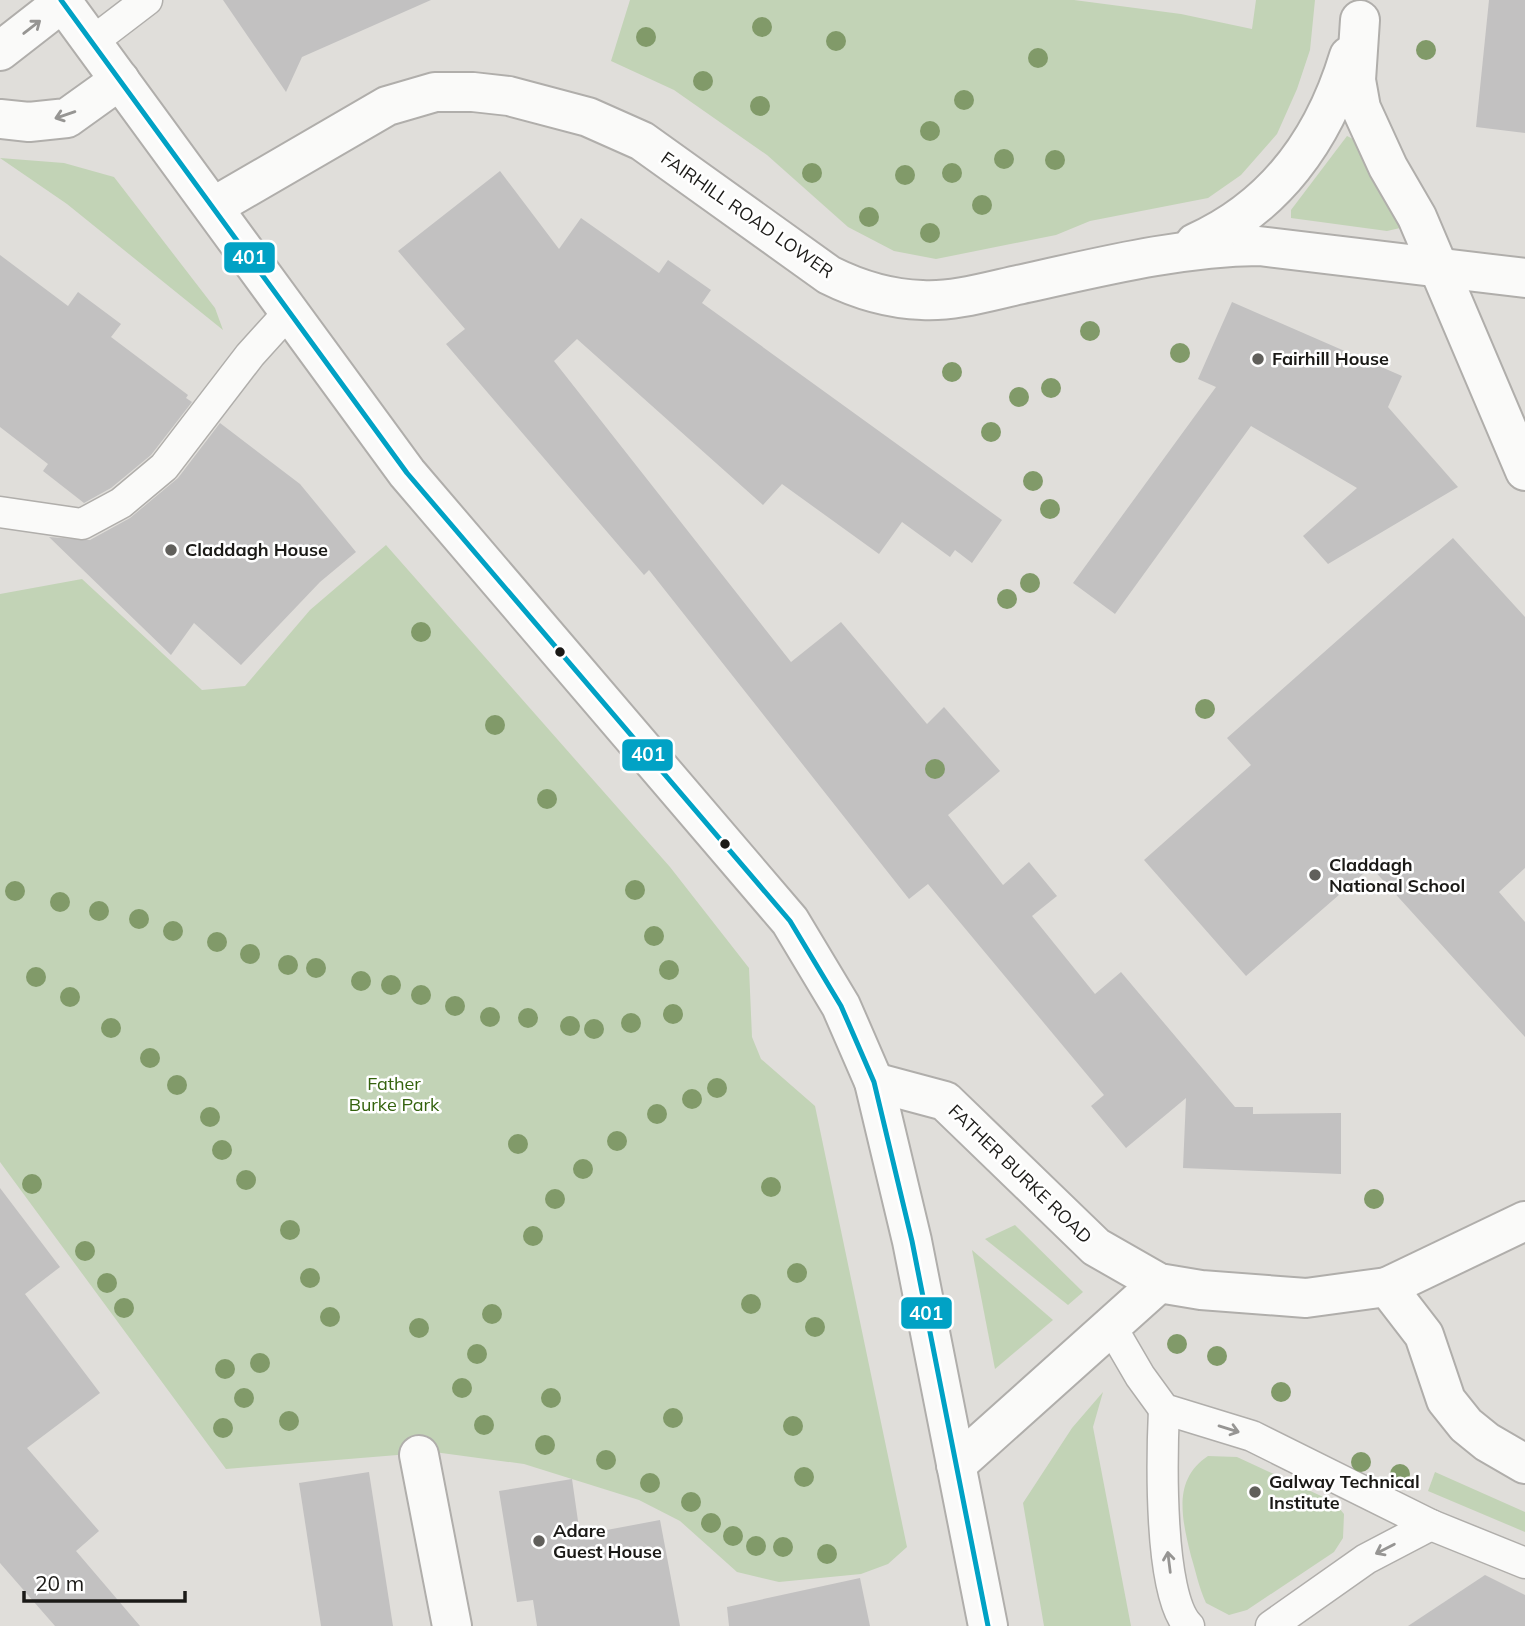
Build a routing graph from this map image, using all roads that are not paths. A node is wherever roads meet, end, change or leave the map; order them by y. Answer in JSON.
{"nodes":[{"id":1,"x":147,"y":0,"type":"edge"},
{"id":2,"x":62,"y":1,"type":"edge"},
{"id":3,"x":1363,"y":10,"type":"edge"},
{"id":4,"x":92,"y":42,"type":"junction"},
{"id":5,"x":0,"y":51,"type":"edge"},
{"id":6,"x":120,"y":80,"type":"junction"},
{"id":7,"x":0,"y":119,"type":"edge"},
{"id":8,"x":213,"y":207,"type":"junction"},
{"id":9,"x":1174,"y":252,"type":"junction"},
{"id":10,"x":1439,"y":265,"type":"junction"},
{"id":11,"x":1525,"y":278,"type":"edge"},
{"id":12,"x":288,"y":313,"type":"junction"},
{"id":13,"x":1525,"y":471,"type":"edge"},
{"id":14,"x":0,"y":512,"type":"edge"},
{"id":15,"x":874,"y":1082,"type":"junction"},
{"id":16,"x":1525,"y":1221,"type":"edge"},
{"id":17,"x":1159,"y":1283,"type":"junction"},
{"id":18,"x":1387,"y":1287,"type":"junction"},
{"id":19,"x":1112,"y":1328,"type":"junction"},
{"id":20,"x":1164,"y":1409,"type":"junction"},
{"id":21,"x":419,"y":1455,"type":"dead end"},
{"id":22,"x":1525,"y":1464,"type":"edge"},
{"id":23,"x":956,"y":1465,"type":"junction"},
{"id":24,"x":1431,"y":1525,"type":"junction"},
{"id":25,"x":1525,"y":1563,"type":"edge"},
{"id":26,"x":452,"y":1626,"type":"edge"},
{"id":27,"x":988,"y":1626,"type":"edge"},
{"id":28,"x":1189,"y":1626,"type":"edge"},
{"id":29,"x":1271,"y":1626,"type":"edge"}],
"edges":[{"from":1,"to":4,"type":"lane"},
{"from":2,"to":4,"type":"street"},
{"from":5,"to":2,"type":"street","one_way":true},
{"from":3,"to":9,"type":"street"},
{"from":3,"to":10,"type":"street"},
{"from":4,"to":6,"type":"street"},
{"from":6,"to":7,"type":"street","one_way":true},
{"from":6,"to":8,"type":"street"},
{"from":8,"to":9,"type":"street","name":"FAIRHILL ROAD LOWER"},
{"from":8,"to":12,"type":"street"},
{"from":9,"to":10,"type":"street","name":"FAIRHILL ROAD LOWER"},
{"from":10,"to":11,"type":"street","name":"FAIRHILL ROAD LOWER"},
{"from":10,"to":13,"type":"street"},
{"from":12,"to":14,"type":"lane"},
{"from":12,"to":15,"type":"street"},
{"from":15,"to":17,"type":"street","name":"FATHER BURKE ROAD"},
{"from":15,"to":23,"type":"street"},
{"from":16,"to":18,"type":"street","name":"FATHER BURKE ROAD"},
{"from":17,"to":18,"type":"street","name":"FATHER BURKE ROAD"},
{"from":17,"to":19,"type":"street"},
{"from":18,"to":22,"type":"street"},
{"from":19,"to":20,"type":"lane"},
{"from":19,"to":23,"type":"street"},
{"from":20,"to":24,"type":"lane","one_way":true},
{"from":28,"to":20,"type":"lane","one_way":true},
{"from":21,"to":26,"type":"street"},
{"from":23,"to":27,"type":"street"},
{"from":24,"to":25,"type":"lane"},
{"from":24,"to":29,"type":"lane","one_way":true}]}
